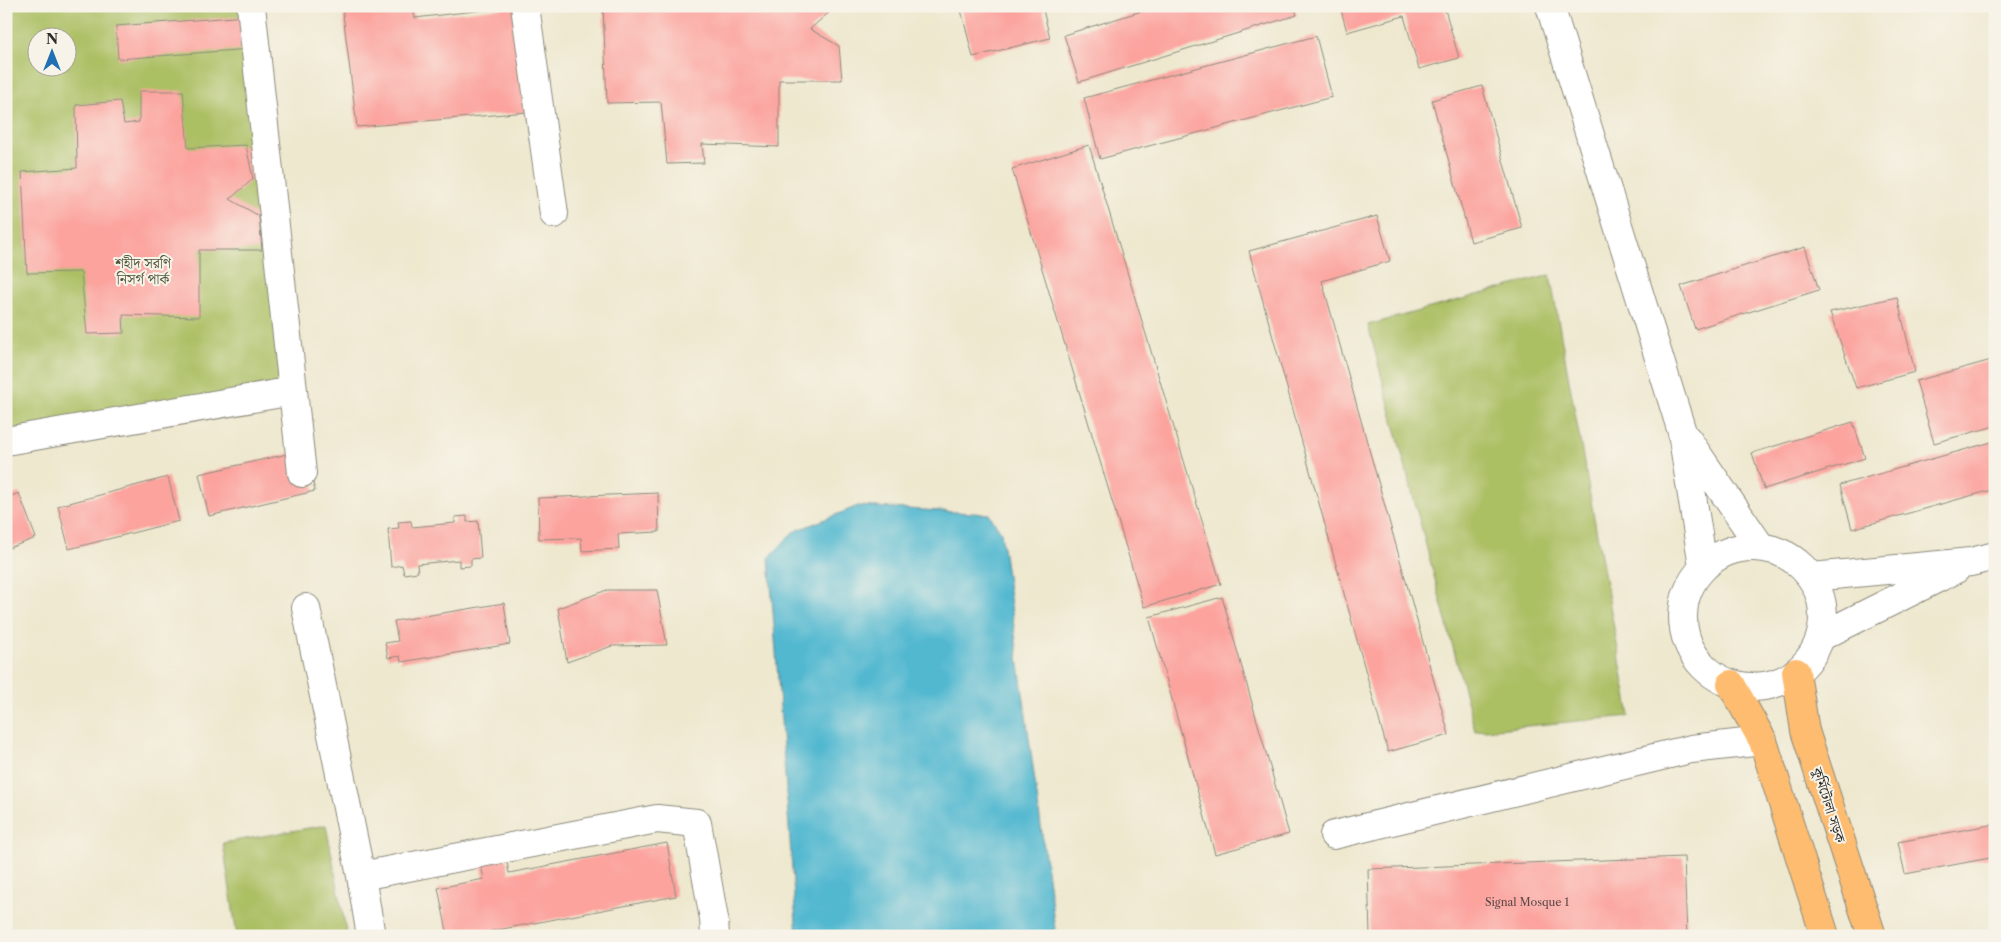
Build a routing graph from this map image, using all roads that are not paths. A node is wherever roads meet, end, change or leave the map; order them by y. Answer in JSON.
{"nodes":[{"id":1,"x":251,"y":6,"type":"edge"},
{"id":2,"x":525,"y":6,"type":"edge"},
{"id":3,"x":1550,"y":6,"type":"edge"},
{"id":4,"x":554,"y":214,"type":"dead end"},
{"id":5,"x":293,"y":391,"type":"junction"},
{"id":6,"x":1682,"y":432,"type":"junction"},
{"id":7,"x":6,"y":441,"type":"edge"},
{"id":8,"x":302,"y":473,"type":"dead end"},
{"id":9,"x":1760,"y":546,"type":"junction"},
{"id":10,"x":1983,"y":559,"type":"edge"},
{"id":11,"x":1703,"y":566,"type":"junction"},
{"id":12,"x":1812,"y":577,"type":"junction"},
{"id":13,"x":306,"y":608,"type":"dead end"},
{"id":14,"x":1822,"y":636,"type":"junction"},
{"id":15,"x":1796,"y":672,"type":"junction"},
{"id":16,"x":1730,"y":684,"type":"junction"},
{"id":17,"x":1762,"y":741,"type":"junction"},
{"id":18,"x":1334,"y":835,"type":"dead end"},
{"id":19,"x":361,"y":876,"type":"junction"},
{"id":20,"x":372,"y":936,"type":"edge"},
{"id":21,"x":715,"y":936,"type":"edge"},
{"id":22,"x":1825,"y":936,"type":"edge"},
{"id":23,"x":1872,"y":936,"type":"edge"}],
"edges":[{"from":1,"to":5,"type":"street"},
{"from":2,"to":4,"type":"street"},
{"from":3,"to":6,"type":"street"},
{"from":5,"to":7,"type":"street"},
{"from":5,"to":8,"type":"street"},
{"from":6,"to":9,"type":"street"},
{"from":6,"to":11,"type":"street"},
{"from":9,"to":11,"type":"street"},
{"from":9,"to":12,"type":"street"},
{"from":10,"to":12,"type":"street"},
{"from":10,"to":14,"type":"street"},
{"from":11,"to":16,"type":"street"},
{"from":12,"to":14,"type":"street"},
{"from":13,"to":19,"type":"street"},
{"from":14,"to":15,"type":"street"},
{"from":15,"to":16,"type":"street"},
{"from":15,"to":23,"type":"main road","name":"কুর্মিটোলা সড়ক"},
{"from":16,"to":17,"type":"main road"},
{"from":17,"to":18,"type":"street"},
{"from":17,"to":22,"type":"main road"},
{"from":19,"to":20,"type":"street"},
{"from":19,"to":21,"type":"street"}]}
